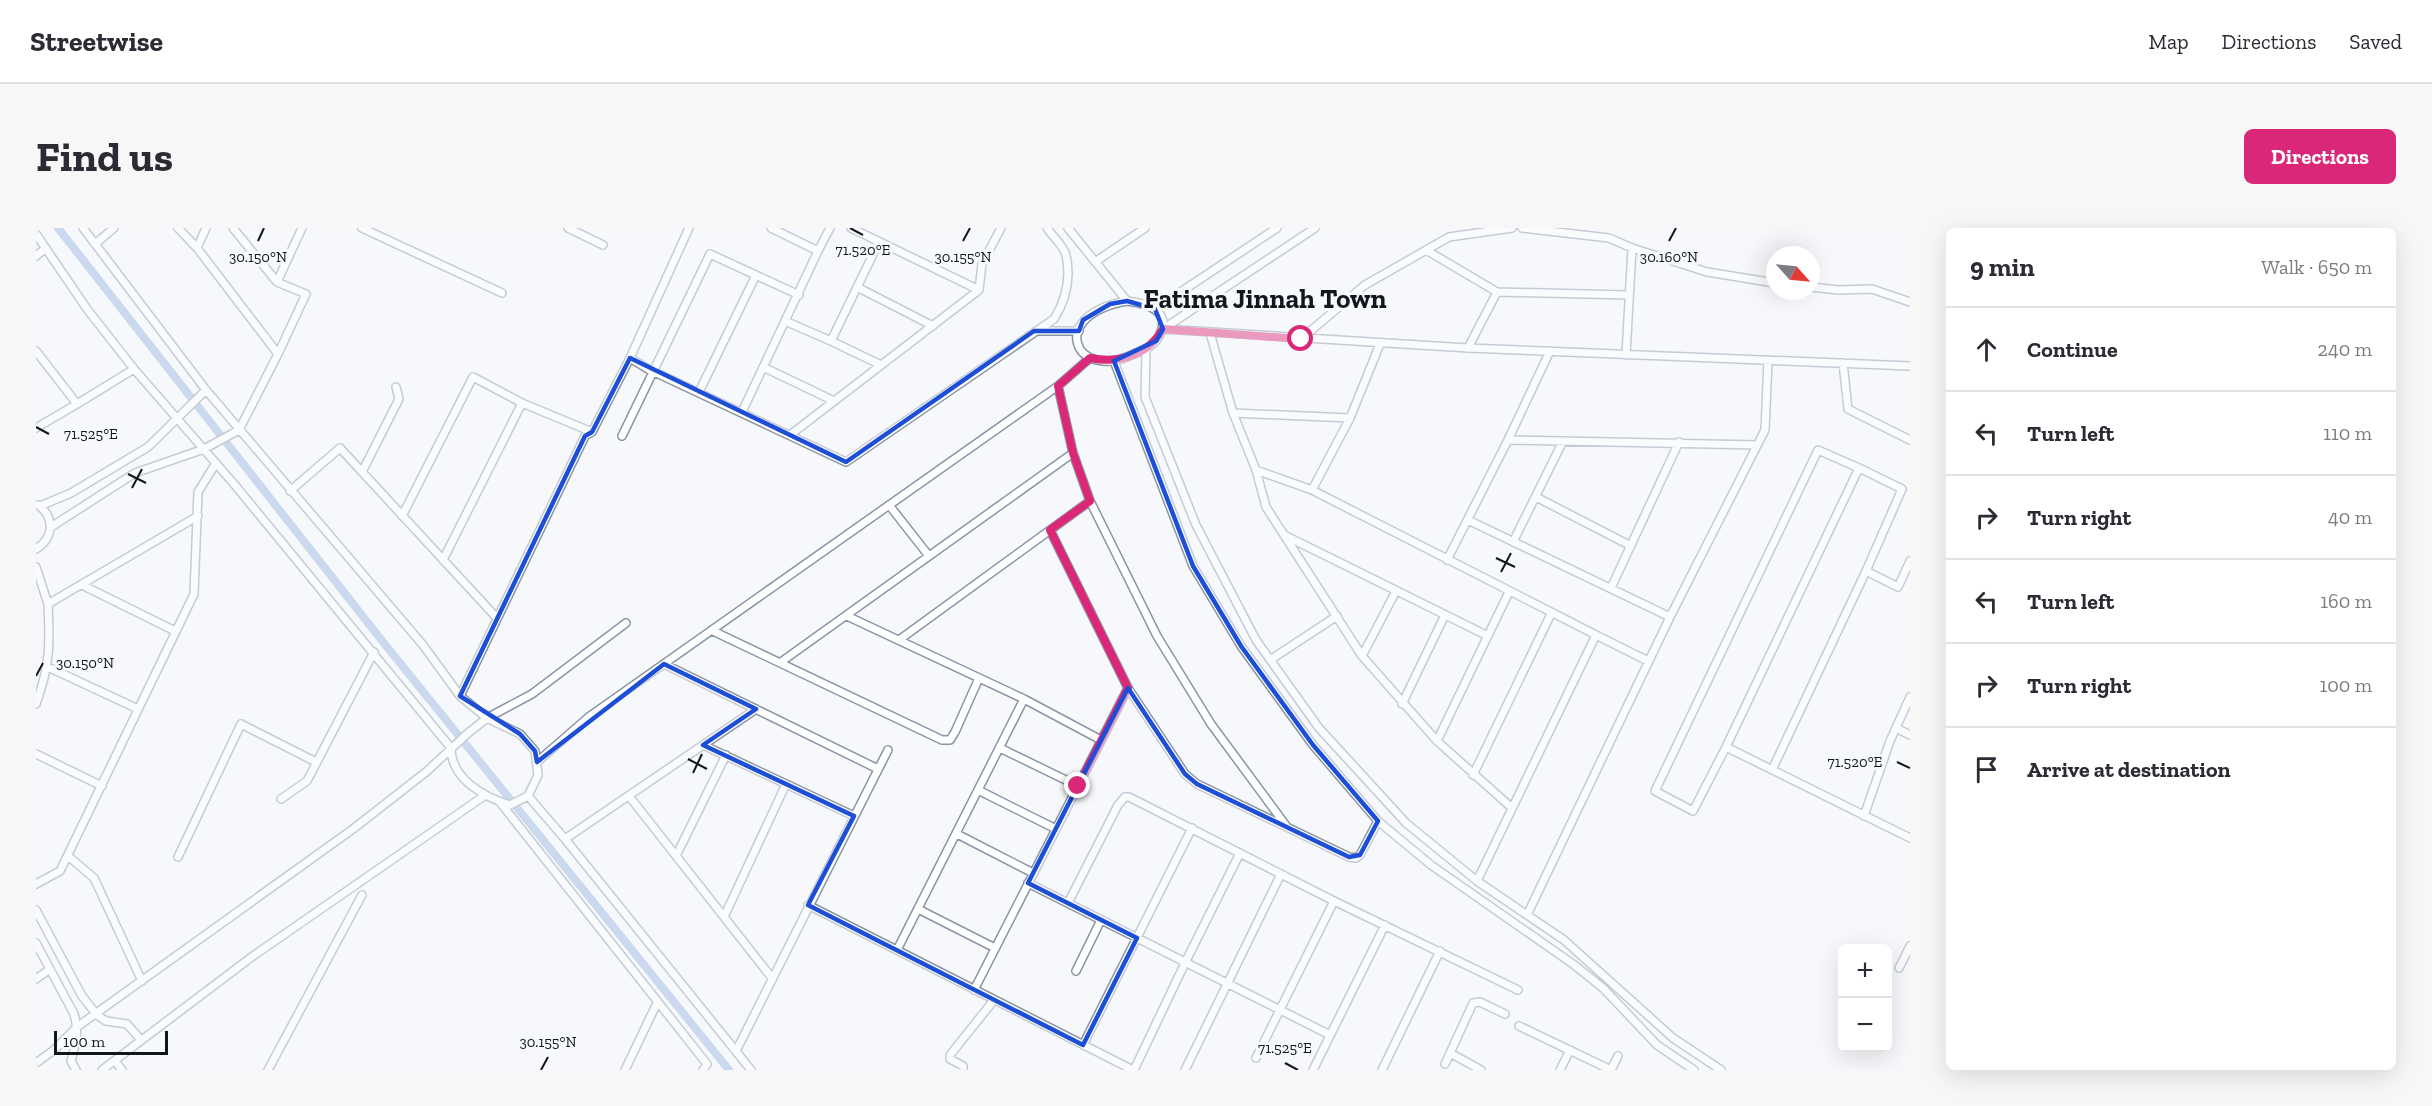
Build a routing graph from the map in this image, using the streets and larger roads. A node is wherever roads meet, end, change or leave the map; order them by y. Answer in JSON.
{"nodes":[{"id":1,"x":83,"y":228,"type":"edge"},
{"id":2,"x":114,"y":228,"type":"edge"},
{"id":3,"x":178,"y":228,"type":"edge"},
{"id":4,"x":206,"y":228,"type":"edge"},
{"id":5,"x":233,"y":228,"type":"edge"},
{"id":6,"x":302,"y":228,"type":"edge"},
{"id":7,"x":362,"y":228,"type":"edge"},
{"id":8,"x":568,"y":228,"type":"edge"},
{"id":9,"x":689,"y":228,"type":"edge"},
{"id":10,"x":772,"y":228,"type":"edge"},
{"id":11,"x":830,"y":228,"type":"edge"},
{"id":12,"x":851,"y":228,"type":"edge"},
{"id":13,"x":1001,"y":228,"type":"edge"},
{"id":14,"x":1047,"y":228,"type":"edge"},
{"id":15,"x":1068,"y":228,"type":"edge"},
{"id":16,"x":1145,"y":228,"type":"edge"},
{"id":17,"x":1277,"y":228,"type":"edge"},
{"id":18,"x":1315,"y":228,"type":"edge"},
{"id":19,"x":1512,"y":228,"type":"edge"},
{"id":20,"x":1522,"y":228,"type":"edge"},
{"id":21,"x":36,"y":234,"type":"edge"},
{"id":22,"x":879,"y":242,"type":"junction"},
{"id":23,"x":95,"y":244,"type":"junction"},
{"id":24,"x":603,"y":245,"type":"dead end"},
{"id":25,"x":46,"y":248,"type":"junction"},
{"id":26,"x":197,"y":248,"type":"junction"},
{"id":27,"x":1632,"y":248,"type":"junction"},
{"id":28,"x":1426,"y":250,"type":"junction"},
{"id":29,"x":818,"y":251,"type":"junction"},
{"id":30,"x":36,"y":256,"type":"edge"},
{"id":31,"x":1095,"y":262,"type":"junction"},
{"id":32,"x":756,"y":275,"type":"junction"},
{"id":33,"x":277,"y":282,"type":"junction"},
{"id":34,"x":1766,"y":282,"type":"edge"},
{"id":35,"x":857,"y":287,"type":"junction"},
{"id":36,"x":1820,"y":288,"type":"edge"},
{"id":37,"x":979,"y":290,"type":"junction"},
{"id":38,"x":1497,"y":292,"type":"junction"},
{"id":39,"x":502,"y":293,"type":"dead end"},
{"id":40,"x":799,"y":295,"type":"junction"},
{"id":41,"x":1628,"y":295,"type":"junction"},
{"id":42,"x":1127,"y":301,"type":"junction"},
{"id":43,"x":1910,"y":302,"type":"edge"},
{"id":44,"x":1155,"y":309,"type":"junction"},
{"id":45,"x":786,"y":321,"type":"junction"},
{"id":46,"x":933,"y":326,"type":"junction"},
{"id":47,"x":1163,"y":329,"type":"junction"},
{"id":48,"x":1034,"y":331,"type":"junction"},
{"id":49,"x":1078,"y":331,"type":"junction"},
{"id":50,"x":1210,"y":333,"type":"junction"},
{"id":51,"x":1301,"y":339,"type":"junction"},
{"id":52,"x":831,"y":341,"type":"junction"},
{"id":53,"x":1380,"y":344,"type":"junction"},
{"id":54,"x":1468,"y":348,"type":"junction"},
{"id":55,"x":1146,"y":349,"type":"junction"},
{"id":56,"x":36,"y":351,"type":"edge"},
{"id":57,"x":1550,"y":351,"type":"junction"},
{"id":58,"x":278,"y":354,"type":"junction"},
{"id":59,"x":1626,"y":355,"type":"junction"},
{"id":60,"x":630,"y":358,"type":"junction"},
{"id":61,"x":1090,"y":358,"type":"junction"},
{"id":62,"x":1768,"y":360,"type":"junction"},
{"id":63,"x":1114,"y":361,"type":"junction"},
{"id":64,"x":1843,"y":363,"type":"junction"},
{"id":65,"x":881,"y":365,"type":"junction"},
{"id":66,"x":1910,"y":366,"type":"edge"},
{"id":67,"x":763,"y":367,"type":"junction"},
{"id":68,"x":134,"y":369,"type":"junction"},
{"id":69,"x":653,"y":371,"type":"junction"},
{"id":70,"x":1058,"y":386,"type":"junction"},
{"id":71,"x":396,"y":387,"type":"dead end"},
{"id":72,"x":206,"y":390,"type":"junction"},
{"id":73,"x":699,"y":392,"type":"junction"},
{"id":74,"x":834,"y":401,"type":"junction"},
{"id":75,"x":522,"y":403,"type":"junction"},
{"id":76,"x":77,"y":404,"type":"junction"},
{"id":77,"x":742,"y":412,"type":"junction"},
{"id":78,"x":1233,"y":413,"type":"junction"},
{"id":79,"x":1350,"y":418,"type":"junction"},
{"id":80,"x":179,"y":419,"type":"junction"},
{"id":81,"x":36,"y":428,"type":"edge"},
{"id":82,"x":239,"y":429,"type":"junction"},
{"id":83,"x":592,"y":432,"type":"junction"},
{"id":84,"x":790,"y":435,"type":"junction"},
{"id":85,"x":622,"y":436,"type":"dead end"},
{"id":86,"x":1508,"y":440,"type":"junction"},
{"id":87,"x":1910,"y":440,"type":"edge"},
{"id":88,"x":1563,"y":441,"type":"junction"},
{"id":89,"x":1679,"y":442,"type":"junction"},
{"id":90,"x":1756,"y":445,"type":"junction"},
{"id":91,"x":204,"y":449,"type":"junction"},
{"id":92,"x":1073,"y":453,"type":"junction"},
{"id":93,"x":216,"y":463,"type":"junction"},
{"id":94,"x":1859,"y":468,"type":"junction"},
{"id":95,"x":1256,"y":470,"type":"junction"},
{"id":96,"x":362,"y":472,"type":"junction"},
{"id":97,"x":1902,"y":489,"type":"junction"},
{"id":98,"x":1312,"y":490,"type":"junction"},
{"id":99,"x":290,"y":491,"type":"junction"},
{"id":100,"x":1910,"y":494,"type":"edge"},
{"id":101,"x":1536,"y":497,"type":"junction"},
{"id":102,"x":1090,"y":501,"type":"junction"},
{"id":103,"x":38,"y":505,"type":"edge"},
{"id":104,"x":890,"y":505,"type":"junction"},
{"id":105,"x":198,"y":516,"type":"junction"},
{"id":106,"x":402,"y":516,"type":"junction"},
{"id":107,"x":1468,"y":520,"type":"junction"},
{"id":108,"x":51,"y":527,"type":"junction"},
{"id":109,"x":1050,"y":530,"type":"junction"},
{"id":110,"x":1284,"y":535,"type":"junction"},
{"id":111,"x":1513,"y":542,"type":"junction"},
{"id":112,"x":1631,"y":546,"type":"junction"},
{"id":113,"x":36,"y":549,"type":"edge"},
{"id":114,"x":929,"y":556,"type":"junction"},
{"id":115,"x":443,"y":560,"type":"junction"},
{"id":116,"x":1447,"y":560,"type":"junction"},
{"id":117,"x":1910,"y":561,"type":"edge"},
{"id":118,"x":36,"y":567,"type":"edge"},
{"id":119,"x":1866,"y":571,"type":"junction"},
{"id":120,"x":82,"y":585,"type":"junction"},
{"id":121,"x":1611,"y":588,"type":"junction"},
{"id":122,"x":1396,"y":591,"type":"junction"},
{"id":123,"x":1509,"y":592,"type":"junction"},
{"id":124,"x":48,"y":604,"type":"junction"},
{"id":125,"x":1551,"y":614,"type":"junction"},
{"id":126,"x":1445,"y":615,"type":"junction"},
{"id":127,"x":847,"y":616,"type":"junction"},
{"id":128,"x":1337,"y":616,"type":"junction"},
{"id":129,"x":496,"y":617,"type":"junction"},
{"id":130,"x":1670,"y":617,"type":"junction"},
{"id":131,"x":626,"y":623,"type":"dead end"},
{"id":132,"x":176,"y":631,"type":"junction"},
{"id":133,"x":713,"y":631,"type":"junction"},
{"id":134,"x":1596,"y":635,"type":"junction"},
{"id":135,"x":1488,"y":636,"type":"junction"},
{"id":136,"x":899,"y":640,"type":"junction"},
{"id":137,"x":374,"y":652,"type":"junction"},
{"id":138,"x":1362,"y":656,"type":"junction"},
{"id":139,"x":1270,"y":660,"type":"junction"},
{"id":140,"x":1648,"y":661,"type":"junction"},
{"id":141,"x":781,"y":662,"type":"junction"},
{"id":142,"x":664,"y":664,"type":"junction"},
{"id":143,"x":48,"y":667,"type":"junction"},
{"id":144,"x":979,"y":678,"type":"junction"},
{"id":145,"x":1128,"y":688,"type":"junction"},
{"id":146,"x":460,"y":696,"type":"junction"},
{"id":147,"x":1910,"y":697,"type":"edge"},
{"id":148,"x":1024,"y":699,"type":"junction"},
{"id":149,"x":36,"y":704,"type":"edge"},
{"id":150,"x":1402,"y":704,"type":"junction"},
{"id":151,"x":756,"y":709,"type":"junction"},
{"id":152,"x":138,"y":710,"type":"junction"},
{"id":153,"x":488,"y":718,"type":"junction"},
{"id":154,"x":1896,"y":728,"type":"junction"},
{"id":155,"x":1910,"y":735,"type":"edge"},
{"id":156,"x":1101,"y":740,"type":"junction"},
{"id":157,"x":1437,"y":741,"type":"junction"},
{"id":158,"x":703,"y":745,"type":"junction"},
{"id":159,"x":1726,"y":747,"type":"junction"},
{"id":160,"x":451,"y":748,"type":"junction"},
{"id":161,"x":1000,"y":748,"type":"junction"},
{"id":162,"x":888,"y":750,"type":"dead end"},
{"id":163,"x":36,"y":753,"type":"edge"},
{"id":164,"x":726,"y":755,"type":"junction"},
{"id":165,"x":316,"y":762,"type":"junction"},
{"id":166,"x":537,"y":762,"type":"junction"},
{"id":167,"x":878,"y":769,"type":"junction"},
{"id":168,"x":1772,"y":770,"type":"junction"},
{"id":169,"x":1473,"y":775,"type":"junction"},
{"id":170,"x":786,"y":784,"type":"junction"},
{"id":171,"x":102,"y":786,"type":"junction"},
{"id":172,"x":1078,"y":786,"type":"junction"},
{"id":173,"x":978,"y":790,"type":"junction"},
{"id":174,"x":484,"y":796,"type":"junction"},
{"id":175,"x":528,"y":796,"type":"junction"},
{"id":176,"x":628,"y":796,"type":"junction"},
{"id":177,"x":281,"y":799,"type":"dead end"},
{"id":178,"x":499,"y":801,"type":"junction"},
{"id":179,"x":1512,"y":808,"type":"junction"},
{"id":180,"x":854,"y":816,"type":"junction"},
{"id":181,"x":1864,"y":816,"type":"junction"},
{"id":182,"x":1378,"y":821,"type":"junction"},
{"id":183,"x":1192,"y":828,"type":"junction"},
{"id":184,"x":1288,"y":828,"type":"junction"},
{"id":185,"x":1056,"y":829,"type":"junction"},
{"id":186,"x":957,"y":834,"type":"junction"},
{"id":187,"x":1910,"y":838,"type":"edge"},
{"id":188,"x":565,"y":839,"type":"junction"},
{"id":189,"x":1240,"y":853,"type":"junction"},
{"id":190,"x":68,"y":856,"type":"junction"},
{"id":191,"x":676,"y":856,"type":"junction"},
{"id":192,"x":178,"y":857,"type":"dead end"},
{"id":193,"x":1033,"y":873,"type":"junction"},
{"id":194,"x":1281,"y":874,"type":"junction"},
{"id":195,"x":1477,"y":881,"type":"junction"},
{"id":196,"x":1028,"y":883,"type":"junction"},
{"id":197,"x":36,"y":884,"type":"edge"},
{"id":198,"x":362,"y":895,"type":"dead end"},
{"id":199,"x":1334,"y":901,"type":"junction"},
{"id":200,"x":1068,"y":903,"type":"junction"},
{"id":201,"x":808,"y":905,"type":"junction"},
{"id":202,"x":918,"y":909,"type":"junction"},
{"id":203,"x":36,"y":910,"type":"edge"},
{"id":204,"x":1527,"y":915,"type":"junction"},
{"id":205,"x":724,"y":917,"type":"junction"},
{"id":206,"x":1101,"y":920,"type":"junction"},
{"id":207,"x":1385,"y":925,"type":"junction"},
{"id":208,"x":1137,"y":938,"type":"junction"},
{"id":209,"x":36,"y":943,"type":"edge"},
{"id":210,"x":1910,"y":946,"type":"edge"},
{"id":211,"x":995,"y":948,"type":"junction"},
{"id":212,"x":897,"y":950,"type":"junction"},
{"id":213,"x":1440,"y":951,"type":"junction"},
{"id":214,"x":1185,"y":963,"type":"junction"},
{"id":215,"x":1899,"y":968,"type":"dead end"},
{"id":216,"x":50,"y":969,"type":"junction"},
{"id":217,"x":1076,"y":971,"type":"dead end"},
{"id":218,"x":772,"y":978,"type":"junction"},
{"id":219,"x":36,"y":979,"type":"edge"},
{"id":220,"x":142,"y":981,"type":"junction"},
{"id":221,"x":1227,"y":984,"type":"junction"},
{"id":222,"x":974,"y":990,"type":"junction"},
{"id":223,"x":1518,"y":990,"type":"dead end"},
{"id":224,"x":994,"y":1000,"type":"junction"},
{"id":225,"x":657,"y":1003,"type":"junction"},
{"id":226,"x":1281,"y":1010,"type":"junction"},
{"id":227,"x":1505,"y":1014,"type":"dead end"},
{"id":228,"x":97,"y":1015,"type":"junction"},
{"id":229,"x":1519,"y":1026,"type":"dead end"},
{"id":230,"x":78,"y":1027,"type":"junction"},
{"id":231,"x":1330,"y":1035,"type":"junction"},
{"id":232,"x":141,"y":1040,"type":"junction"},
{"id":233,"x":1083,"y":1045,"type":"junction"},
{"id":234,"x":1570,"y":1050,"type":"junction"},
{"id":235,"x":735,"y":1051,"type":"junction"},
{"id":236,"x":1450,"y":1053,"type":"junction"},
{"id":237,"x":1618,"y":1056,"type":"dead end"},
{"id":238,"x":1256,"y":1058,"type":"dead end"},
{"id":239,"x":115,"y":1061,"type":"junction"},
{"id":240,"x":36,"y":1063,"type":"edge"},
{"id":241,"x":1444,"y":1064,"type":"dead end"},
{"id":242,"x":76,"y":1070,"type":"edge"},
{"id":243,"x":102,"y":1070,"type":"edge"},
{"id":244,"x":122,"y":1070,"type":"edge"},
{"id":245,"x":268,"y":1070,"type":"edge"},
{"id":246,"x":625,"y":1070,"type":"edge"},
{"id":247,"x":704,"y":1070,"type":"edge"},
{"id":248,"x":751,"y":1070,"type":"edge"},
{"id":249,"x":963,"y":1070,"type":"edge"},
{"id":250,"x":1134,"y":1070,"type":"edge"},
{"id":251,"x":1185,"y":1070,"type":"edge"},
{"id":252,"x":1313,"y":1070,"type":"edge"},
{"id":253,"x":1382,"y":1070,"type":"edge"},
{"id":254,"x":1481,"y":1070,"type":"edge"},
{"id":255,"x":1560,"y":1070,"type":"edge"},
{"id":256,"x":1611,"y":1070,"type":"edge"},
{"id":257,"x":1694,"y":1070,"type":"edge"},
{"id":258,"x":1721,"y":1070,"type":"edge"}],
"edges":[{"from":1,"to":23,"type":"street"},
{"from":2,"to":23,"type":"street"},
{"from":3,"to":26,"type":"street"},
{"from":4,"to":26,"type":"street"},
{"from":5,"to":33,"type":"street"},
{"from":6,"to":33,"type":"street"},
{"from":7,"to":39,"type":"street"},
{"from":8,"to":24,"type":"street"},
{"from":9,"to":60,"type":"street"},
{"from":10,"to":29,"type":"street"},
{"from":11,"to":29,"type":"street"},
{"from":12,"to":22,"type":"street"},
{"from":13,"to":37,"type":"street"},
{"from":14,"to":48,"type":"street"},
{"from":15,"to":31,"type":"street"},
{"from":16,"to":31,"type":"street"},
{"from":17,"to":44,"type":"street"},
{"from":18,"to":47,"type":"street"},
{"from":19,"to":28,"type":"street"},
{"from":20,"to":27,"type":"street"},
{"from":21,"to":25,"type":"street"},
{"from":22,"to":35,"type":"street"},
{"from":22,"to":37,"type":"street"},
{"from":23,"to":72,"type":"street"},
{"from":25,"to":30,"type":"street"},
{"from":25,"to":68,"type":"street"},
{"from":26,"to":58,"type":"street"},
{"from":27,"to":34,"type":"street"},
{"from":27,"to":41,"type":"street"},
{"from":28,"to":38,"type":"street"},
{"from":28,"to":51,"type":"street"},
{"from":29,"to":40,"type":"street"},
{"from":31,"to":42,"type":"street"},
{"from":32,"to":40,"type":"street"},
{"from":32,"to":69,"type":"street"},
{"from":32,"to":73,"type":"street"},
{"from":33,"to":58,"type":"street"},
{"from":35,"to":46,"type":"street"},
{"from":35,"to":52,"type":"street"},
{"from":36,"to":43,"type":"street"},
{"from":37,"to":46,"type":"street"},
{"from":38,"to":41,"type":"street"},
{"from":38,"to":54,"type":"street"},
{"from":40,"to":45,"type":"street"},
{"from":41,"to":59,"type":"street"},
{"from":42,"to":44,"type":"street"},
{"from":42,"to":49,"type":"street"},
{"from":44,"to":47,"type":"street"},
{"from":45,"to":52,"type":"street"},
{"from":45,"to":67,"type":"street"},
{"from":46,"to":65,"type":"street"},
{"from":47,"to":50,"type":"street"},
{"from":47,"to":55,"type":"street"},
{"from":48,"to":49,"type":"street"},
{"from":48,"to":84,"type":"street"},
{"from":49,"to":61,"type":"street"},
{"from":50,"to":51,"type":"street"},
{"from":50,"to":78,"type":"street"},
{"from":51,"to":53,"type":"street"},
{"from":52,"to":65,"type":"street"},
{"from":53,"to":54,"type":"street"},
{"from":53,"to":79,"type":"street"},
{"from":54,"to":57,"type":"street"},
{"from":55,"to":63,"type":"street"},
{"from":55,"to":139,"type":"street"},
{"from":56,"to":76,"type":"street"},
{"from":57,"to":59,"type":"street"},
{"from":57,"to":86,"type":"street"},
{"from":58,"to":82,"type":"street"},
{"from":59,"to":62,"type":"street"},
{"from":60,"to":69,"type":"street"},
{"from":60,"to":83,"type":"street"},
{"from":61,"to":63,"type":"street"},
{"from":61,"to":70,"type":"street"},
{"from":62,"to":64,"type":"street"},
{"from":62,"to":90,"type":"street"},
{"from":63,"to":182,"type":"street"},
{"from":64,"to":66,"type":"street"},
{"from":64,"to":87,"type":"street"},
{"from":65,"to":74,"type":"street"},
{"from":67,"to":74,"type":"street"},
{"from":67,"to":77,"type":"street"},
{"from":68,"to":76,"type":"street"},
{"from":68,"to":80,"type":"street"},
{"from":69,"to":73,"type":"street"},
{"from":69,"to":85,"type":"street"},
{"from":70,"to":92,"type":"street"},
{"from":70,"to":104,"type":"street"},
{"from":71,"to":96,"type":"street"},
{"from":72,"to":80,"type":"street"},
{"from":72,"to":82,"type":"street"},
{"from":73,"to":77,"type":"street"},
{"from":74,"to":84,"type":"street"},
{"from":75,"to":83,"type":"street"},
{"from":75,"to":106,"type":"street"},
{"from":75,"to":115,"type":"street"},
{"from":76,"to":81,"type":"street"},
{"from":77,"to":84,"type":"street"},
{"from":78,"to":79,"type":"street"},
{"from":78,"to":95,"type":"street"},
{"from":79,"to":98,"type":"street"},
{"from":80,"to":91,"type":"street"},
{"from":80,"to":103,"type":"street"},
{"from":82,"to":91,"type":"street"},
{"from":82,"to":99,"type":"street"},
{"from":83,"to":129,"type":"street"},
{"from":86,"to":88,"type":"street"},
{"from":86,"to":107,"type":"street"},
{"from":88,"to":89,"type":"street"},
{"from":88,"to":101,"type":"street"},
{"from":89,"to":90,"type":"street"},
{"from":89,"to":112,"type":"street"},
{"from":90,"to":130,"type":"street"},
{"from":91,"to":93,"type":"street"},
{"from":91,"to":108,"type":"street"},
{"from":92,"to":102,"type":"street"},
{"from":92,"to":114,"type":"street"},
{"from":93,"to":105,"type":"street"},
{"from":93,"to":137,"type":"street"},
{"from":94,"to":97,"type":"street"},
{"from":94,"to":159,"type":"street"},
{"from":94,"to":159,"type":"street"},
{"from":95,"to":98,"type":"street"},
{"from":95,"to":110,"type":"street"},
{"from":96,"to":99,"type":"street"},
{"from":96,"to":106,"type":"street"},
{"from":97,"to":100,"type":"street"},
{"from":97,"to":119,"type":"street"},
{"from":98,"to":116,"type":"street"},
{"from":99,"to":146,"type":"street"},
{"from":101,"to":111,"type":"street"},
{"from":101,"to":112,"type":"street"},
{"from":102,"to":109,"type":"street"},
{"from":102,"to":184,"type":"street"},
{"from":103,"to":108,"type":"street"},
{"from":104,"to":114,"type":"street"},
{"from":104,"to":133,"type":"street"},
{"from":105,"to":120,"type":"street"},
{"from":105,"to":132,"type":"street"},
{"from":106,"to":115,"type":"street"},
{"from":107,"to":111,"type":"street"},
{"from":107,"to":116,"type":"street"},
{"from":108,"to":113,"type":"street"},
{"from":109,"to":136,"type":"street"},
{"from":109,"to":145,"type":"street"},
{"from":110,"to":122,"type":"street"},
{"from":110,"to":128,"type":"street"},
{"from":111,"to":121,"type":"street"},
{"from":112,"to":121,"type":"street"},
{"from":114,"to":127,"type":"street"},
{"from":115,"to":129,"type":"street"},
{"from":116,"to":123,"type":"street"},
{"from":117,"to":119,"type":"street"},
{"from":118,"to":124,"type":"street"},
{"from":119,"to":168,"type":"street"},
{"from":120,"to":124,"type":"street"},
{"from":120,"to":132,"type":"street"},
{"from":121,"to":130,"type":"street"},
{"from":122,"to":126,"type":"street"},
{"from":122,"to":138,"type":"street"},
{"from":123,"to":125,"type":"street"},
{"from":123,"to":135,"type":"street"},
{"from":124,"to":143,"type":"street"},
{"from":125,"to":134,"type":"street"},
{"from":125,"to":169,"type":"street"},
{"from":126,"to":135,"type":"street"},
{"from":126,"to":150,"type":"street"},
{"from":127,"to":136,"type":"street"},
{"from":127,"to":141,"type":"street"},
{"from":128,"to":138,"type":"street"},
{"from":128,"to":139,"type":"street"},
{"from":129,"to":146,"type":"street"},
{"from":130,"to":140,"type":"street"},
{"from":131,"to":153,"type":"street"},
{"from":132,"to":152,"type":"street"},
{"from":133,"to":141,"type":"street"},
{"from":133,"to":142,"type":"street"},
{"from":134,"to":140,"type":"street"},
{"from":134,"to":179,"type":"street"},
{"from":135,"to":157,"type":"street"},
{"from":136,"to":144,"type":"street"},
{"from":137,"to":160,"type":"street"},
{"from":137,"to":165,"type":"street"},
{"from":138,"to":150,"type":"street"},
{"from":139,"to":195,"type":"street"},
{"from":140,"to":204,"type":"street"},
{"from":141,"to":144,"type":"street"},
{"from":142,"to":151,"type":"street"},
{"from":142,"to":166,"type":"street"},
{"from":143,"to":149,"type":"street"},
{"from":143,"to":152,"type":"street"},
{"from":144,"to":148,"type":"street"},
{"from":145,"to":156,"type":"street"},
{"from":145,"to":184,"type":"street"},
{"from":146,"to":153,"type":"street"},
{"from":147,"to":154,"type":"street"},
{"from":148,"to":156,"type":"street"},
{"from":148,"to":161,"type":"street"},
{"from":150,"to":157,"type":"street"},
{"from":151,"to":158,"type":"street"},
{"from":151,"to":167,"type":"street"},
{"from":152,"to":171,"type":"street"},
{"from":153,"to":160,"type":"street"},
{"from":153,"to":166,"type":"street"},
{"from":154,"to":155,"type":"street"},
{"from":154,"to":181,"type":"street"},
{"from":156,"to":172,"type":"street"},
{"from":157,"to":169,"type":"street"},
{"from":158,"to":164,"type":"street"},
{"from":158,"to":176,"type":"street"},
{"from":159,"to":168,"type":"street"},
{"from":160,"to":174,"type":"street"},
{"from":160,"to":220,"type":"street"},
{"from":161,"to":172,"type":"street"},
{"from":161,"to":173,"type":"street"},
{"from":162,"to":167,"type":"street"},
{"from":163,"to":171,"type":"street"},
{"from":164,"to":170,"type":"street"},
{"from":164,"to":191,"type":"street"},
{"from":165,"to":177,"type":"street"},
{"from":165,"to":192,"type":"street"},
{"from":166,"to":175,"type":"street"},
{"from":167,"to":180,"type":"street"},
{"from":168,"to":181,"type":"street"},
{"from":169,"to":179,"type":"street"},
{"from":170,"to":180,"type":"street"},
{"from":170,"to":205,"type":"street"},
{"from":171,"to":190,"type":"street"},
{"from":172,"to":185,"type":"street"},
{"from":173,"to":185,"type":"street"},
{"from":173,"to":186,"type":"street"},
{"from":174,"to":178,"type":"street"},
{"from":174,"to":232,"type":"street"},
{"from":175,"to":178,"type":"street"},
{"from":175,"to":188,"type":"street"},
{"from":176,"to":188,"type":"street"},
{"from":176,"to":191,"type":"street"},
{"from":178,"to":225,"type":"street"},
{"from":179,"to":195,"type":"street"},
{"from":180,"to":201,"type":"street"},
{"from":181,"to":187,"type":"street"},
{"from":182,"to":184,"type":"street"},
{"from":182,"to":257,"type":"street"},
{"from":183,"to":189,"type":"street"},
{"from":183,"to":200,"type":"street"},
{"from":183,"to":208,"type":"street"},
{"from":185,"to":193,"type":"street"},
{"from":186,"to":193,"type":"street"},
{"from":186,"to":202,"type":"street"},
{"from":188,"to":235,"type":"street"},
{"from":189,"to":194,"type":"street"},
{"from":189,"to":214,"type":"street"},
{"from":190,"to":197,"type":"street"},
{"from":190,"to":220,"type":"street"},
{"from":191,"to":205,"type":"street"},
{"from":193,"to":196,"type":"street"},
{"from":194,"to":199,"type":"street"},
{"from":194,"to":221,"type":"street"},
{"from":195,"to":204,"type":"street"},
{"from":196,"to":200,"type":"street"},
{"from":196,"to":211,"type":"street"},
{"from":198,"to":245,"type":"street"},
{"from":199,"to":207,"type":"street"},
{"from":199,"to":226,"type":"street"},
{"from":200,"to":206,"type":"street"},
{"from":201,"to":212,"type":"street"},
{"from":201,"to":218,"type":"street"},
{"from":202,"to":211,"type":"street"},
{"from":202,"to":212,"type":"street"},
{"from":203,"to":228,"type":"street"},
{"from":204,"to":258,"type":"street"},
{"from":205,"to":218,"type":"street"},
{"from":206,"to":208,"type":"street"},
{"from":206,"to":217,"type":"street"},
{"from":207,"to":213,"type":"street"},
{"from":207,"to":231,"type":"street"},
{"from":208,"to":214,"type":"street"},
{"from":208,"to":233,"type":"street"},
{"from":209,"to":216,"type":"street"},
{"from":210,"to":215,"type":"street"},
{"from":211,"to":222,"type":"street"},
{"from":212,"to":222,"type":"street"},
{"from":213,"to":223,"type":"street"},
{"from":213,"to":253,"type":"street"},
{"from":214,"to":221,"type":"street"},
{"from":214,"to":250,"type":"street"},
{"from":216,"to":219,"type":"street"},
{"from":216,"to":230,"type":"street"},
{"from":218,"to":235,"type":"street"},
{"from":220,"to":228,"type":"street"},
{"from":221,"to":226,"type":"street"},
{"from":221,"to":251,"type":"street"},
{"from":222,"to":224,"type":"street"},
{"from":224,"to":233,"type":"street"},
{"from":224,"to":249,"type":"street"},
{"from":225,"to":246,"type":"street"},
{"from":225,"to":247,"type":"street"},
{"from":226,"to":231,"type":"street"},
{"from":226,"to":238,"type":"street"},
{"from":227,"to":236,"type":"street"},
{"from":228,"to":230,"type":"street"},
{"from":228,"to":232,"type":"street"},
{"from":229,"to":234,"type":"street"},
{"from":230,"to":240,"type":"street"},
{"from":230,"to":242,"type":"street"},
{"from":231,"to":252,"type":"street"},
{"from":232,"to":239,"type":"street"},
{"from":233,"to":250,"type":"street"},
{"from":234,"to":255,"type":"street"},
{"from":234,"to":256,"type":"street"},
{"from":235,"to":248,"type":"street"},
{"from":236,"to":241,"type":"street"},
{"from":236,"to":254,"type":"street"},
{"from":237,"to":256,"type":"street"},
{"from":239,"to":243,"type":"street"},
{"from":239,"to":244,"type":"street"}]}
